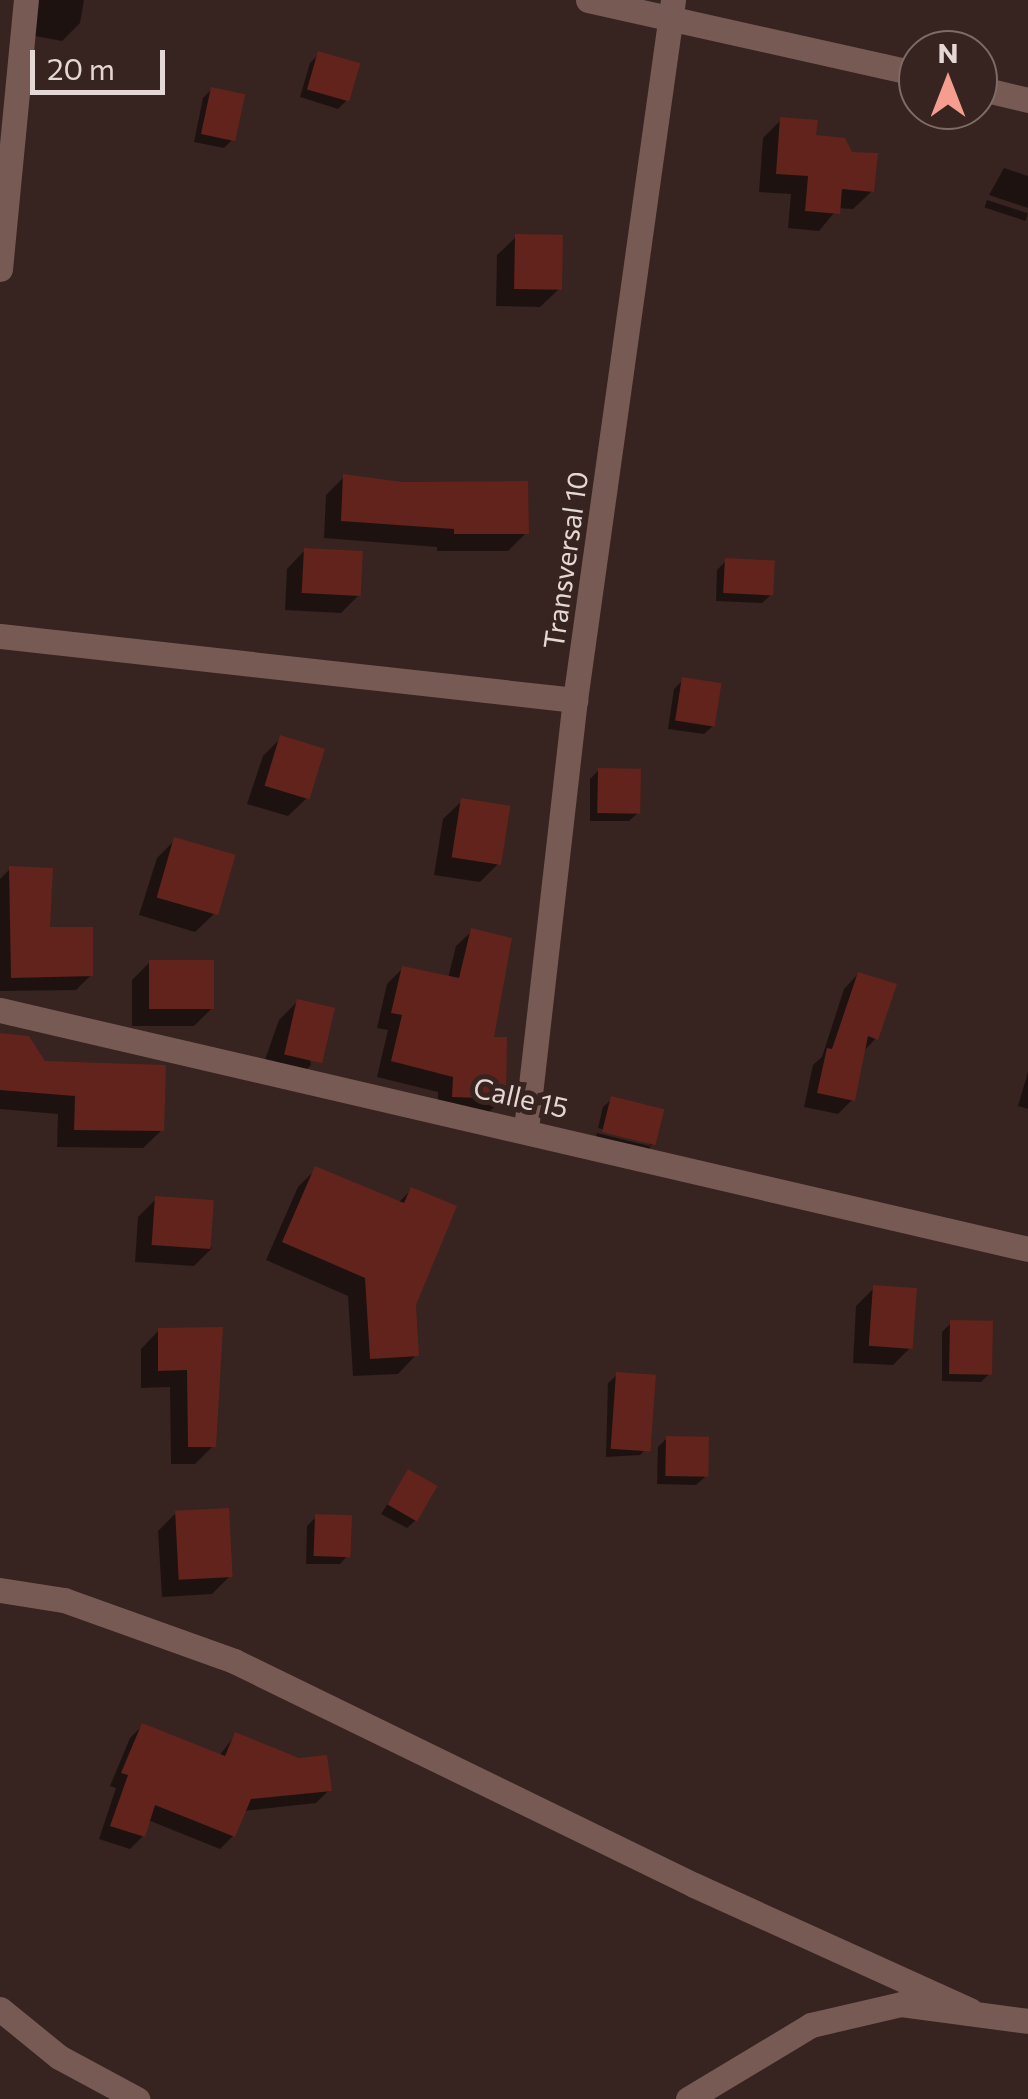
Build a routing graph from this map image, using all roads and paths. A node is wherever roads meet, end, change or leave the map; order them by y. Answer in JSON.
{"nodes":[{"id":1,"x":26,"y":0,"type":"edge"},
{"id":2,"x":588,"y":0,"type":"edge"},
{"id":3,"x":672,"y":8,"type":"edge"},
{"id":4,"x":898,"y":69,"type":"edge"},
{"id":5,"x":998,"y":93,"type":"edge"},
{"id":6,"x":1028,"y":100,"type":"edge"},
{"id":7,"x":0,"y":268,"type":"edge"},
{"id":8,"x":0,"y":636,"type":"edge"},
{"id":9,"x":575,"y":700,"type":"junction"},
{"id":10,"x":0,"y":1010,"type":"edge"},
{"id":11,"x":526,"y":1129,"type":"junction"},
{"id":12,"x":1028,"y":1249,"type":"edge"},
{"id":13,"x":0,"y":1590,"type":"edge"},
{"id":14,"x":0,"y":2008,"type":"edge"},
{"id":15,"x":973,"y":2012,"type":"junction"},
{"id":16,"x":1028,"y":2021,"type":"edge"},
{"id":17,"x":137,"y":2099,"type":"edge"},
{"id":18,"x":688,"y":2099,"type":"edge"}],
"edges":[{"from":1,"to":7,"type":"street"},
{"from":2,"to":3,"type":"street"},
{"from":3,"to":4,"type":"street"},
{"from":3,"to":9,"type":"street","name":"Transversal 10"},
{"from":5,"to":6,"type":"street"},
{"from":8,"to":9,"type":"street"},
{"from":9,"to":11,"type":"street","name":"Transversal 10"},
{"from":10,"to":11,"type":"street","name":"Calle 15"},
{"from":11,"to":12,"type":"street","name":"Calle 15"},
{"from":13,"to":15,"type":"street"},
{"from":14,"to":17,"type":"street"},
{"from":15,"to":16,"type":"street"},
{"from":15,"to":18,"type":"street"}]}
